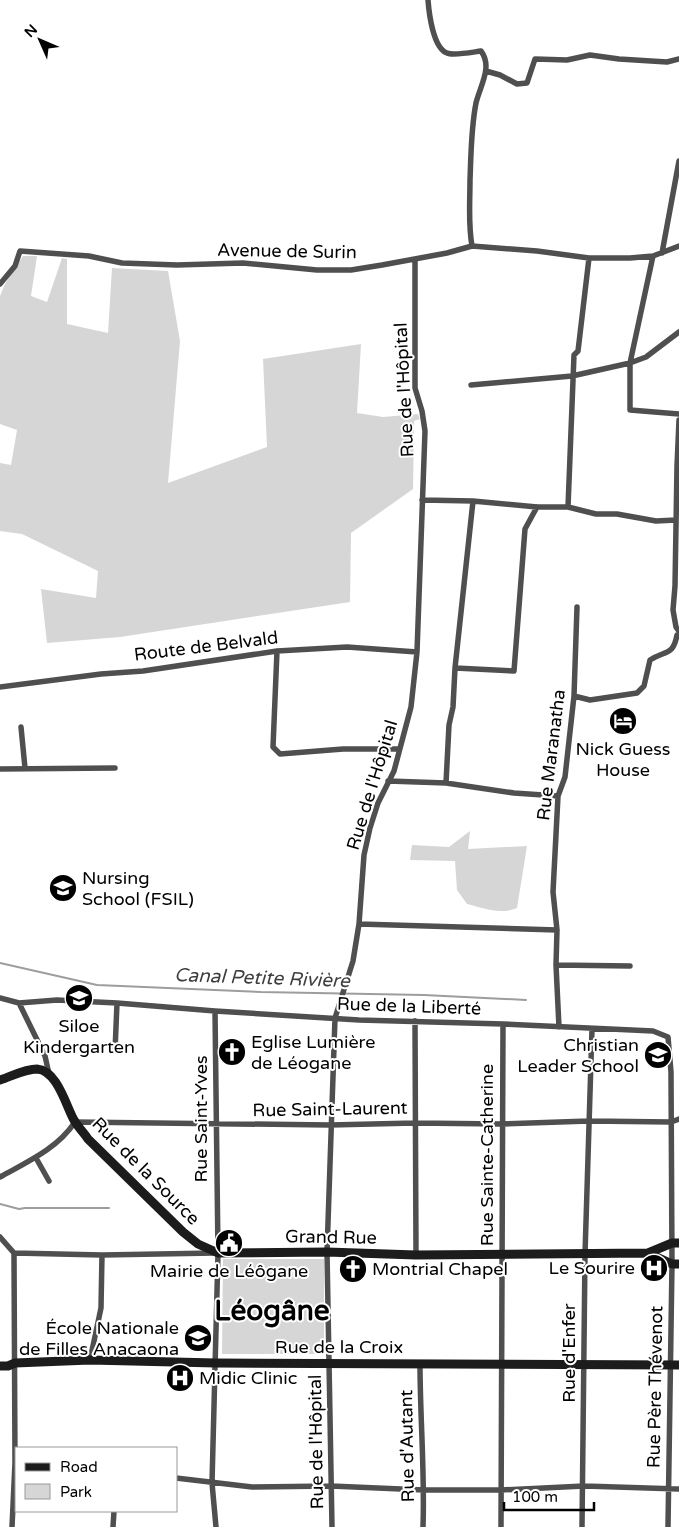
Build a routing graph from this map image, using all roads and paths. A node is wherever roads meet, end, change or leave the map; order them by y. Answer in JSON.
{"nodes":[{"id":1,"x":428,"y":0,"type":"edge"},
{"id":2,"x":679,"y":59,"type":"edge"},
{"id":3,"x":486,"y":71,"type":"junction"},
{"id":4,"x":679,"y":161,"type":"edge"},
{"id":5,"x":472,"y":246,"type":"junction"},
{"id":6,"x":679,"y":246,"type":"edge"},
{"id":7,"x":662,"y":253,"type":"junction"},
{"id":8,"x":653,"y":256,"type":"junction"},
{"id":9,"x":588,"y":258,"type":"junction"},
{"id":10,"x":415,"y":260,"type":"junction"},
{"id":11,"x":0,"y":284,"type":"edge"},
{"id":12,"x":679,"y":332,"type":"edge"},
{"id":13,"x":630,"y":362,"type":"junction"},
{"id":14,"x":572,"y":376,"type":"junction"},
{"id":15,"x":471,"y":385,"type":"dead end"},
{"id":16,"x":679,"y":414,"type":"edge"},
{"id":17,"x":679,"y":420,"type":"edge"},
{"id":18,"x":422,"y":500,"type":"junction"},
{"id":19,"x":473,"y":501,"type":"junction"},
{"id":20,"x":537,"y":507,"type":"junction"},
{"id":21,"x":568,"y":507,"type":"junction"},
{"id":22,"x":676,"y":520,"type":"junction"},
{"id":23,"x":678,"y":535,"type":"edge"},
{"id":24,"x":577,"y":607,"type":"dead end"},
{"id":25,"x":679,"y":631,"type":"edge"},
{"id":26,"x":679,"y":635,"type":"edge"},
{"id":27,"x":277,"y":652,"type":"junction"},
{"id":28,"x":417,"y":652,"type":"junction"},
{"id":29,"x":455,"y":668,"type":"junction"},
{"id":30,"x":0,"y":687,"type":"edge"},
{"id":31,"x":574,"y":696,"type":"junction"},
{"id":32,"x":21,"y":727,"type":"dead end"},
{"id":33,"x":399,"y":749,"type":"junction"},
{"id":34,"x":0,"y":768,"type":"edge"},
{"id":35,"x":25,"y":768,"type":"junction"},
{"id":36,"x":115,"y":768,"type":"dead end"},
{"id":37,"x":388,"y":781,"type":"junction"},
{"id":38,"x":446,"y":783,"type":"junction"},
{"id":39,"x":558,"y":796,"type":"junction"},
{"id":40,"x":358,"y":924,"type":"junction"},
{"id":41,"x":557,"y":930,"type":"junction"},
{"id":42,"x":556,"y":965,"type":"junction"},
{"id":43,"x":630,"y":966,"type":"dead end"},
{"id":44,"x":0,"y":998,"type":"edge"},
{"id":45,"x":19,"y":1003,"type":"junction"},
{"id":46,"x":117,"y":1003,"type":"junction"},
{"id":47,"x":215,"y":1011,"type":"junction"},
{"id":48,"x":335,"y":1018,"type":"junction"},
{"id":49,"x":415,"y":1022,"type":"junction"},
{"id":50,"x":502,"y":1024,"type":"junction"},
{"id":51,"x":559,"y":1027,"type":"junction"},
{"id":52,"x":592,"y":1029,"type":"junction"},
{"id":53,"x":668,"y":1037,"type":"joint"},
{"id":54,"x":116,"y":1051,"type":"dead end"},
{"id":55,"x":679,"y":1071,"type":"edge"},
{"id":56,"x":671,"y":1072,"type":"junction"},
{"id":57,"x":50,"y":1074,"type":"junction"},
{"id":58,"x":0,"y":1080,"type":"edge"},
{"id":59,"x":679,"y":1118,"type":"edge"},
{"id":60,"x":75,"y":1122,"type":"junction"},
{"id":61,"x":590,"y":1122,"type":"junction"},
{"id":62,"x":670,"y":1122,"type":"junction"},
{"id":63,"x":415,"y":1123,"type":"junction"},
{"id":64,"x":215,"y":1124,"type":"junction"},
{"id":65,"x":501,"y":1124,"type":"junction"},
{"id":66,"x":330,"y":1125,"type":"junction"},
{"id":67,"x":36,"y":1158,"type":"junction"},
{"id":68,"x":0,"y":1177,"type":"edge"},
{"id":69,"x":49,"y":1181,"type":"dead end"},
{"id":70,"x":0,"y":1237,"type":"edge"},
{"id":71,"x":675,"y":1243,"type":"edge"},
{"id":72,"x":327,"y":1252,"type":"junction"},
{"id":73,"x":14,"y":1253,"type":"junction"},
{"id":74,"x":218,"y":1253,"type":"junction"},
{"id":75,"x":502,"y":1253,"type":"junction"},
{"id":76,"x":648,"y":1253,"type":"junction"},
{"id":77,"x":585,"y":1254,"type":"junction"},
{"id":78,"x":102,"y":1255,"type":"junction"},
{"id":79,"x":416,"y":1255,"type":"junction"},
{"id":80,"x":676,"y":1264,"type":"edge"},
{"id":81,"x":90,"y":1360,"type":"junction"},
{"id":82,"x":15,"y":1363,"type":"junction"},
{"id":83,"x":216,"y":1363,"type":"junction"},
{"id":84,"x":329,"y":1363,"type":"junction"},
{"id":85,"x":420,"y":1364,"type":"junction"},
{"id":86,"x":501,"y":1364,"type":"junction"},
{"id":87,"x":584,"y":1364,"type":"junction"},
{"id":88,"x":675,"y":1364,"type":"edge"},
{"id":89,"x":0,"y":1366,"type":"edge"},
{"id":90,"x":16,"y":1447,"type":"edge"},
{"id":91,"x":178,"y":1478,"type":"edge"},
{"id":92,"x":15,"y":1479,"type":"edge"},
{"id":93,"x":212,"y":1483,"type":"junction"},
{"id":94,"x":331,"y":1486,"type":"junction"},
{"id":95,"x":584,"y":1486,"type":"junction"},
{"id":96,"x":669,"y":1489,"type":"junction"},
{"id":97,"x":679,"y":1489,"type":"edge"},
{"id":98,"x":424,"y":1490,"type":"junction"},
{"id":99,"x":501,"y":1490,"type":"junction"},
{"id":100,"x":114,"y":1512,"type":"edge"},
{"id":101,"x":12,"y":1527,"type":"edge"},
{"id":102,"x":113,"y":1527,"type":"edge"},
{"id":103,"x":216,"y":1527,"type":"edge"},
{"id":104,"x":332,"y":1527,"type":"edge"},
{"id":105,"x":423,"y":1527,"type":"edge"},
{"id":106,"x":501,"y":1527,"type":"edge"},
{"id":107,"x":582,"y":1527,"type":"edge"},
{"id":108,"x":668,"y":1527,"type":"edge"}],
"edges":[{"from":1,"to":3,"type":"street"},
{"from":2,"to":3,"type":"street"},
{"from":3,"to":5,"type":"street"},
{"from":4,"to":7,"type":"street"},
{"from":5,"to":9,"type":"street","name":"Avenue de Surin"},
{"from":5,"to":10,"type":"street","name":"Avenue de Surin"},
{"from":6,"to":7,"type":"street","name":"Avenue de Surin"},
{"from":7,"to":8,"type":"street","name":"Avenue de Surin"},
{"from":8,"to":9,"type":"street","name":"Avenue de Surin"},
{"from":8,"to":13,"type":"street"},
{"from":9,"to":14,"type":"street"},
{"from":10,"to":11,"type":"street","name":"Avenue de Surin"},
{"from":10,"to":18,"type":"street","name":"Rue de l'Hôpital"},
{"from":12,"to":13,"type":"street"},
{"from":13,"to":14,"type":"street"},
{"from":13,"to":16,"type":"street"},
{"from":14,"to":15,"type":"street"},
{"from":14,"to":21,"type":"street"},
{"from":17,"to":22,"type":"street"},
{"from":18,"to":19,"type":"street"},
{"from":18,"to":28,"type":"street","name":"Rue de l'Hôpital"},
{"from":19,"to":20,"type":"street"},
{"from":19,"to":29,"type":"street"},
{"from":20,"to":21,"type":"street"},
{"from":20,"to":29,"type":"street"},
{"from":21,"to":22,"type":"street"},
{"from":22,"to":23,"type":"street"},
{"from":23,"to":25,"type":"street"},
{"from":24,"to":31,"type":"street","name":"Rue Maranatha"},
{"from":26,"to":31,"type":"street"},
{"from":27,"to":28,"type":"street","name":"Route de Belvald"},
{"from":27,"to":30,"type":"street","name":"Route de Belvald"},
{"from":27,"to":33,"type":"street"},
{"from":28,"to":33,"type":"street","name":"Rue de l'Hôpital"},
{"from":29,"to":38,"type":"street"},
{"from":31,"to":39,"type":"street","name":"Rue Maranatha"},
{"from":32,"to":35,"type":"street"},
{"from":33,"to":37,"type":"street","name":"Rue de l'Hôpital"},
{"from":34,"to":35,"type":"street"},
{"from":35,"to":36,"type":"street"},
{"from":37,"to":38,"type":"street"},
{"from":37,"to":40,"type":"street","name":"Rue de l'Hôpital"},
{"from":38,"to":39,"type":"street"},
{"from":39,"to":41,"type":"street","name":"Rue Maranatha"},
{"from":40,"to":41,"type":"street"},
{"from":40,"to":48,"type":"street","name":"Rue de l'Hôpital"},
{"from":41,"to":42,"type":"street","name":"Rue Maranatha"},
{"from":42,"to":43,"type":"street"},
{"from":42,"to":51,"type":"street","name":"Rue Maranatha"},
{"from":44,"to":45,"type":"street","name":"Rue de la Liberté"},
{"from":45,"to":46,"type":"street","name":"Rue de la Liberté"},
{"from":45,"to":57,"type":"street"},
{"from":46,"to":47,"type":"street","name":"Rue de la Liberté"},
{"from":46,"to":54,"type":"street"},
{"from":47,"to":48,"type":"street","name":"Rue de la Liberté"},
{"from":47,"to":64,"type":"street","name":"Rue Saint-Yves"},
{"from":48,"to":49,"type":"street","name":"Rue de la Liberté"},
{"from":48,"to":66,"type":"street","name":"Rue de l'Hôpital"},
{"from":49,"to":50,"type":"street","name":"Rue de la Liberté"},
{"from":49,"to":63,"type":"street"},
{"from":50,"to":51,"type":"street","name":"Rue de la Liberté"},
{"from":50,"to":65,"type":"street","name":"Rue Sainte-Catherine"},
{"from":51,"to":52,"type":"street","name":"Rue de la Liberté"},
{"from":52,"to":53,"type":"street","name":"Rue de la Liberté"},
{"from":52,"to":61,"type":"street","name":"Rue d'Enfer"},
{"from":53,"to":56,"type":"street","name":"Rue Père Thévenot"},
{"from":55,"to":56,"type":"street"},
{"from":56,"to":62,"type":"street","name":"Rue Père Thévenot"},
{"from":57,"to":58,"type":"street"},
{"from":57,"to":60,"type":"street","name":"Rue de la Source"},
{"from":59,"to":62,"type":"street","name":"Rue Saint-Laurent"},
{"from":60,"to":64,"type":"street","name":"Rue Saint-Laurent"},
{"from":60,"to":67,"type":"street"},
{"from":60,"to":74,"type":"street","name":"Rue de la Source"},
{"from":61,"to":62,"type":"street","name":"Rue Saint-Laurent"},
{"from":61,"to":65,"type":"street","name":"Rue Saint-Laurent"},
{"from":61,"to":77,"type":"street","name":"Rue d'Enfer"},
{"from":62,"to":71,"type":"street","name":"Rue Père Thévenot"},
{"from":63,"to":65,"type":"street","name":"Rue Saint-Laurent"},
{"from":63,"to":66,"type":"street","name":"Rue Saint-Laurent"},
{"from":63,"to":79,"type":"street"},
{"from":64,"to":66,"type":"street","name":"Rue Saint-Laurent"},
{"from":64,"to":74,"type":"street","name":"Rue Saint-Yves"},
{"from":65,"to":75,"type":"street","name":"Rue Sainte-Catherine"},
{"from":66,"to":72,"type":"street","name":"Rue de l'Hôpital"},
{"from":67,"to":68,"type":"street"},
{"from":67,"to":69,"type":"street"},
{"from":70,"to":73,"type":"street"},
{"from":71,"to":76,"type":"street","name":"Grand Rue"},
{"from":71,"to":80,"type":"street","name":"Rue Père Thévenot"},
{"from":72,"to":74,"type":"street","name":"Grand Rue"},
{"from":72,"to":79,"type":"street","name":"Grand Rue"},
{"from":72,"to":84,"type":"street","name":"Rue de l'Hôpital"},
{"from":73,"to":78,"type":"street","name":"Grand Rue"},
{"from":73,"to":82,"type":"street"},
{"from":74,"to":78,"type":"street","name":"Grand Rue"},
{"from":74,"to":83,"type":"street","name":"Rue Saint-Yves"},
{"from":75,"to":77,"type":"street","name":"Grand Rue"},
{"from":75,"to":79,"type":"street","name":"Grand Rue"},
{"from":75,"to":86,"type":"street","name":"Rue Sainte-Catherine"},
{"from":76,"to":77,"type":"street","name":"Grand Rue"},
{"from":76,"to":80,"type":"street","name":"Grand Rue"},
{"from":77,"to":87,"type":"street","name":"Rue d'Enfer"},
{"from":78,"to":81,"type":"street"},
{"from":80,"to":88,"type":"street","name":"Rue Père Thévenot"},
{"from":81,"to":82,"type":"street","name":"Rue de la Croix"},
{"from":81,"to":83,"type":"street","name":"Rue de la Croix"},
{"from":82,"to":89,"type":"street","name":"Rue de la Croix"},
{"from":82,"to":90,"type":"street"},
{"from":83,"to":84,"type":"street","name":"Rue de la Croix"},
{"from":83,"to":93,"type":"street","name":"Rue Saint-Yves"},
{"from":84,"to":85,"type":"street","name":"Rue de la Croix"},
{"from":84,"to":94,"type":"street","name":"Rue de l'Hôpital"},
{"from":85,"to":86,"type":"street","name":"Rue de la Croix"},
{"from":85,"to":98,"type":"street","name":"Rue d'Autant"},
{"from":86,"to":87,"type":"street","name":"Rue de la Croix"},
{"from":86,"to":99,"type":"street","name":"Rue Sainte-Catherine"},
{"from":87,"to":88,"type":"street","name":"Rue de la Croix"},
{"from":87,"to":95,"type":"street","name":"Rue d'Enfer"},
{"from":88,"to":96,"type":"street","name":"Rue Père Thévenot"},
{"from":91,"to":93,"type":"street"},
{"from":92,"to":101,"type":"street"},
{"from":93,"to":94,"type":"street"},
{"from":93,"to":103,"type":"street","name":"Rue Saint-Yves"},
{"from":94,"to":98,"type":"street"},
{"from":94,"to":104,"type":"street","name":"Rue de l'Hôpital"},
{"from":95,"to":96,"type":"street"},
{"from":95,"to":99,"type":"street"},
{"from":95,"to":107,"type":"street","name":"Rue d'Enfer"},
{"from":96,"to":97,"type":"street"},
{"from":96,"to":108,"type":"street","name":"Rue Père Thévenot"},
{"from":98,"to":99,"type":"street"},
{"from":98,"to":105,"type":"street","name":"Rue d'Autant"},
{"from":99,"to":106,"type":"street","name":"Rue Sainte-Catherine"},
{"from":100,"to":102,"type":"street"}]}
